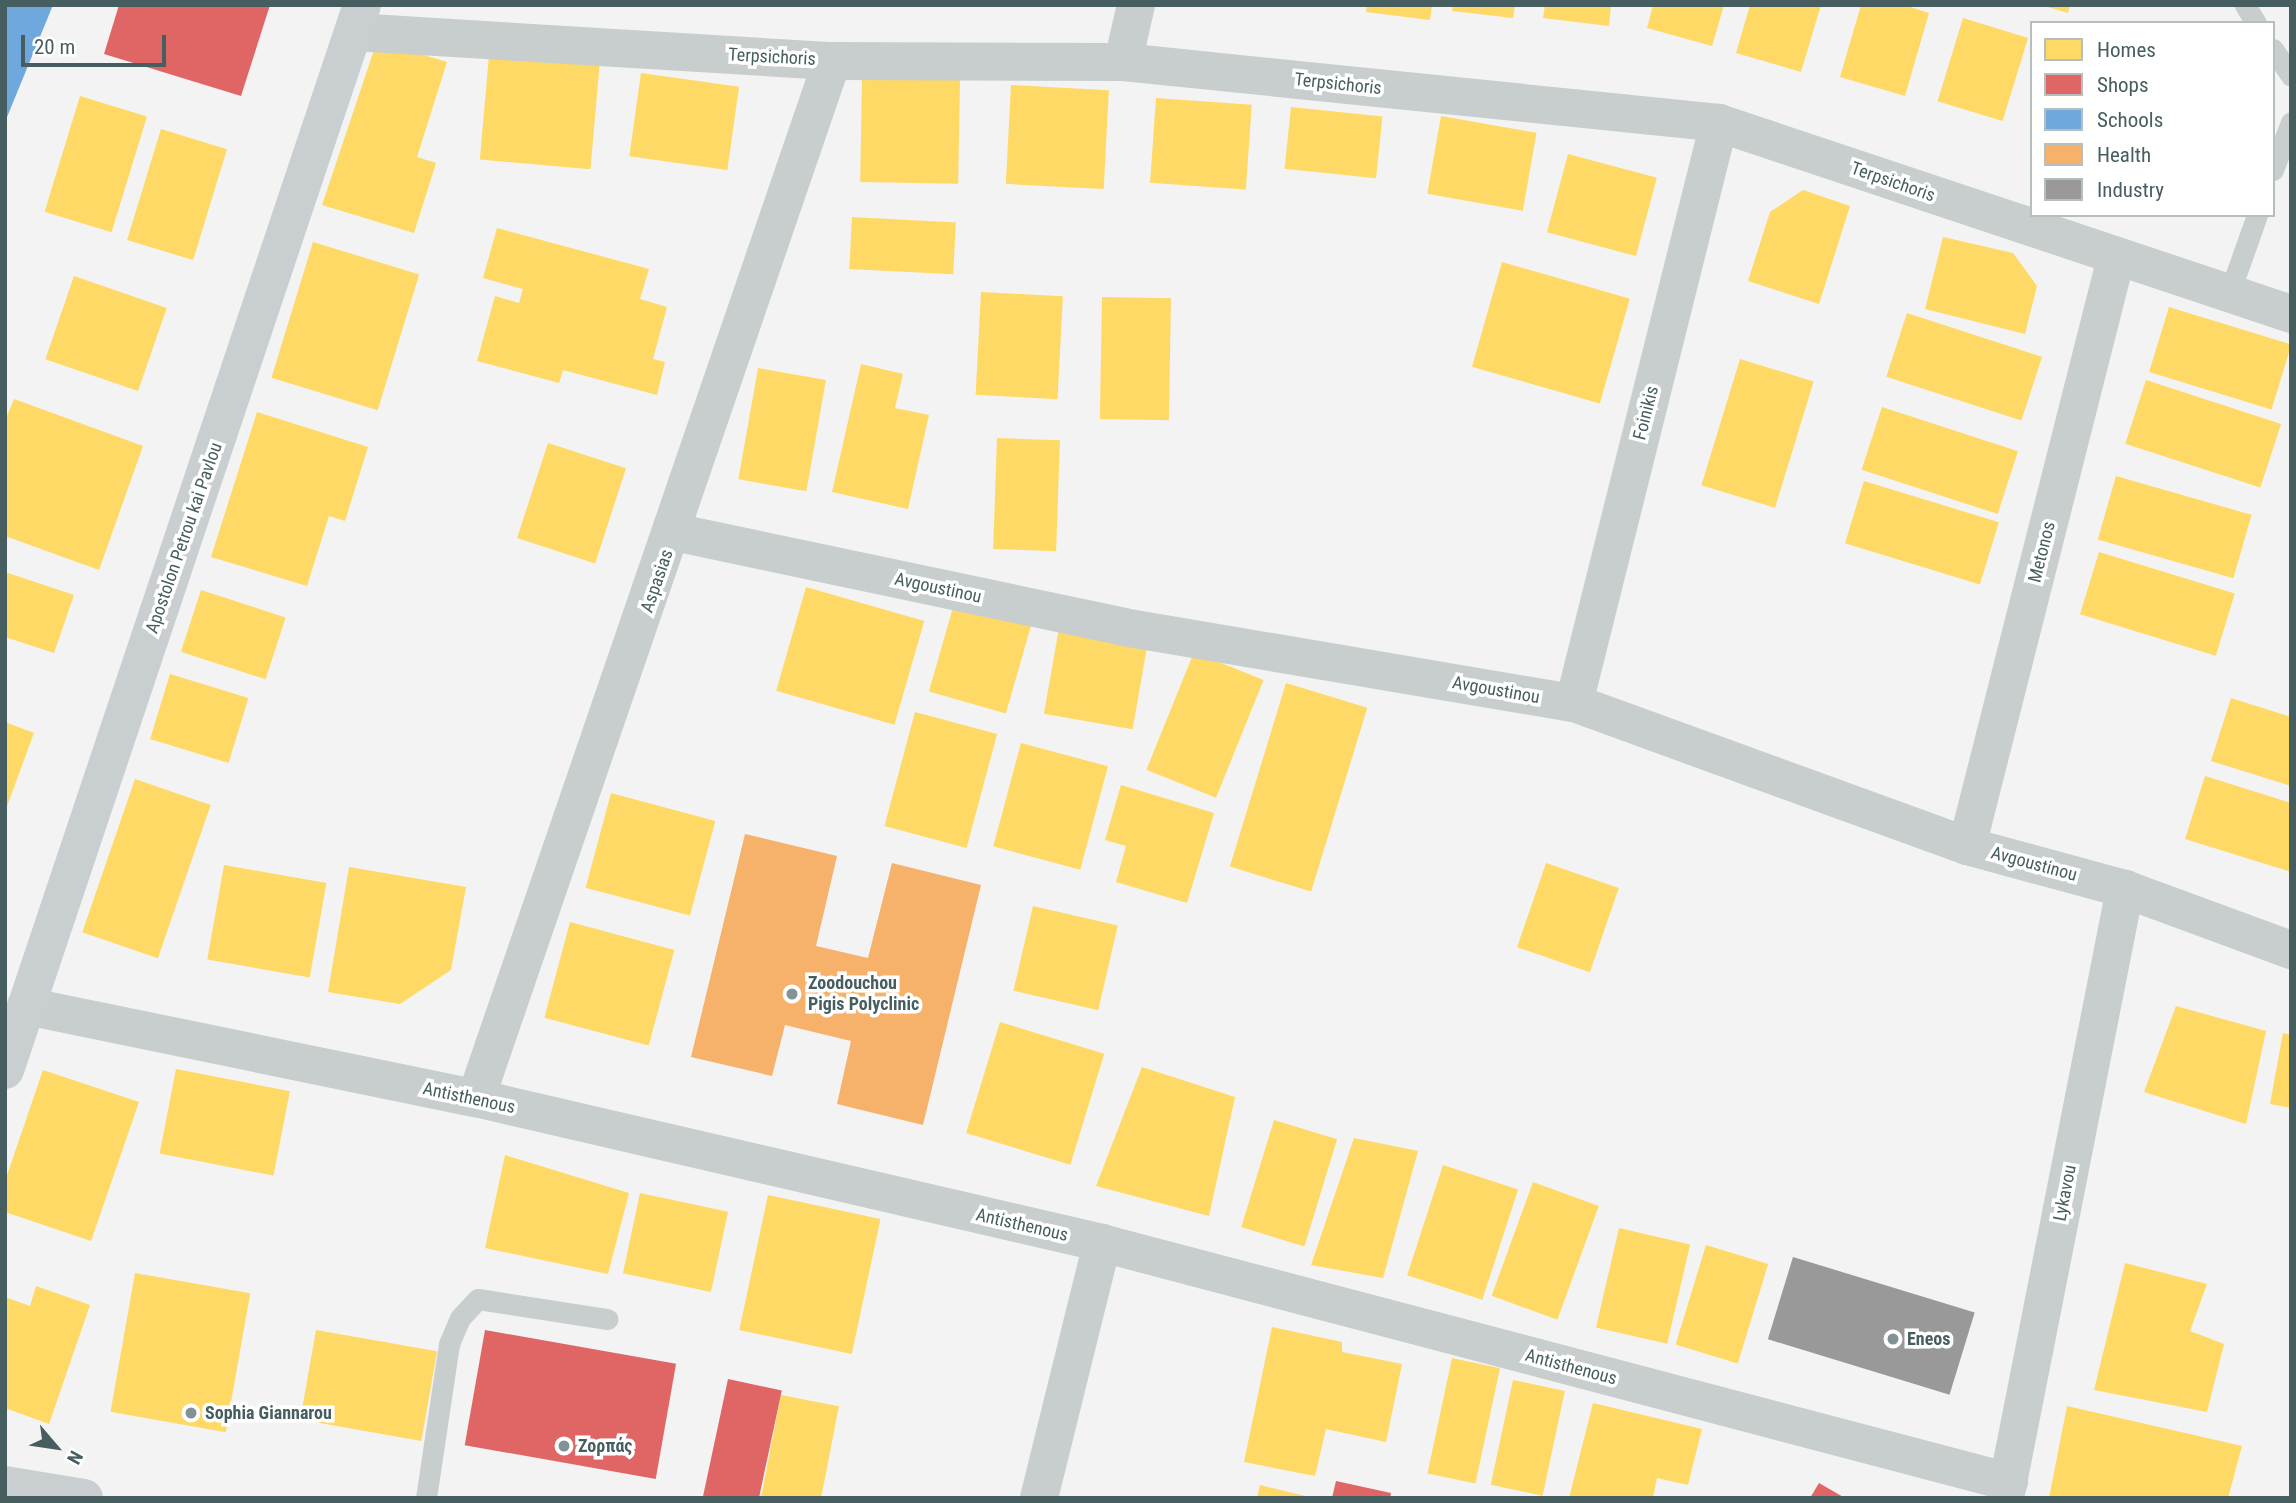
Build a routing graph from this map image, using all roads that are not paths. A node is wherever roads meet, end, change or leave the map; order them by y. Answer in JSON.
{"nodes":[{"id":1,"x":1136,"y":5,"type":"edge"},
{"id":2,"x":2245,"y":5,"type":"edge"},
{"id":3,"x":358,"y":19,"type":"edge"},
{"id":4,"x":2255,"y":21,"type":"edge"},
{"id":5,"x":2275,"y":52,"type":"edge"},
{"id":6,"x":832,"y":61,"type":"junction"},
{"id":7,"x":1123,"y":62,"type":"junction"},
{"id":8,"x":2291,"y":76,"type":"edge"},
{"id":9,"x":2291,"y":122,"type":"edge"},
{"id":10,"x":1718,"y":123,"type":"junction"},
{"id":11,"x":2275,"y":165,"type":"edge"},
{"id":12,"x":2256,"y":217,"type":"edge"},
{"id":13,"x":2116,"y":258,"type":"junction"},
{"id":14,"x":2229,"y":294,"type":"junction"},
{"id":15,"x":2291,"y":314,"type":"edge"},
{"id":16,"x":674,"y":532,"type":"junction"},
{"id":17,"x":1574,"y":703,"type":"junction"},
{"id":18,"x":1967,"y":846,"type":"junction"},
{"id":19,"x":2125,"y":889,"type":"junction"},
{"id":20,"x":2291,"y":950,"type":"edge"},
{"id":21,"x":26,"y":1006,"type":"junction"},
{"id":22,"x":5,"y":1070,"type":"edge"},
{"id":23,"x":476,"y":1098,"type":"junction"},
{"id":24,"x":1102,"y":1243,"type":"junction"},
{"id":25,"x":607,"y":1319,"type":"dead end"},
{"id":26,"x":5,"y":1485,"type":"edge"},
{"id":27,"x":2007,"y":1490,"type":"edge"},
{"id":28,"x":84,"y":1498,"type":"edge"},
{"id":29,"x":426,"y":1498,"type":"edge"},
{"id":30,"x":1039,"y":1498,"type":"edge"}],
"edges":[{"from":1,"to":7,"type":"street"},
{"from":2,"to":4,"type":"lane"},
{"from":3,"to":6,"type":"street","name":"Terpsichoris"},
{"from":3,"to":21,"type":"street","name":"Apostolon Petrou kai Pavlou"},
{"from":5,"to":8,"type":"lane"},
{"from":6,"to":7,"type":"street","name":"Terpsichoris"},
{"from":6,"to":16,"type":"street","name":"Aspasias"},
{"from":7,"to":10,"type":"street","name":"Terpsichoris"},
{"from":9,"to":11,"type":"lane"},
{"from":10,"to":13,"type":"street","name":"Terpsichoris"},
{"from":10,"to":17,"type":"street","name":"Foinikis"},
{"from":12,"to":14,"type":"lane"},
{"from":13,"to":14,"type":"street","name":"Terpsichoris"},
{"from":13,"to":18,"type":"street","name":"Metonos"},
{"from":14,"to":15,"type":"street","name":"Terpsichoris"},
{"from":16,"to":17,"type":"street","name":"Avgoustinou"},
{"from":16,"to":23,"type":"street","name":"Aspasias"},
{"from":17,"to":18,"type":"street","name":"Avgoustinou"},
{"from":18,"to":19,"type":"street","name":"Avgoustinou"},
{"from":19,"to":20,"type":"street","name":"Avgoustinou"},
{"from":19,"to":27,"type":"street","name":"Lykavou"},
{"from":21,"to":22,"type":"street","name":"Apostolon Petrou kai Pavlou"},
{"from":21,"to":23,"type":"street","name":"Antisthenous"},
{"from":23,"to":24,"type":"street","name":"Antisthenous"},
{"from":24,"to":27,"type":"street","name":"Antisthenous"},
{"from":24,"to":30,"type":"street"},
{"from":25,"to":29,"type":"lane"},
{"from":26,"to":28,"type":"street"}]}
